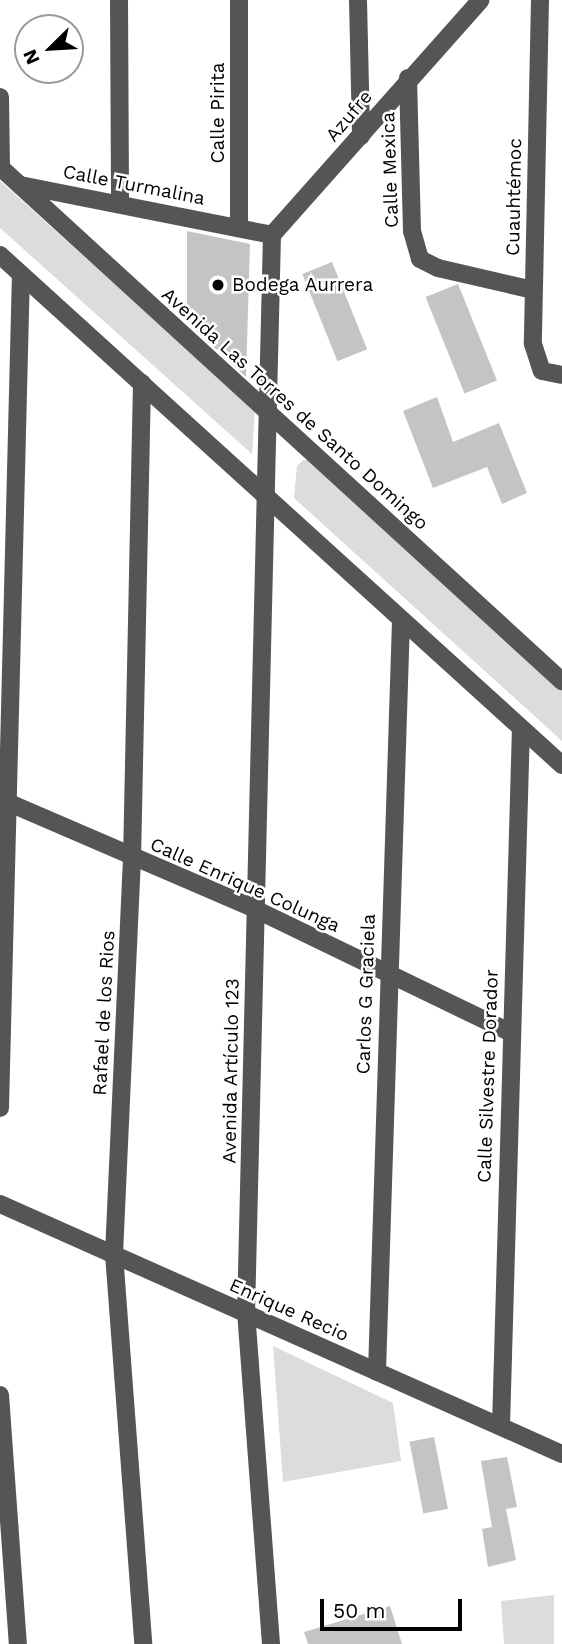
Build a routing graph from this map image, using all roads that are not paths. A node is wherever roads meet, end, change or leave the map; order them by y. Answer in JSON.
{"nodes":[{"id":1,"x":119,"y":0,"type":"edge"},
{"id":2,"x":239,"y":0,"type":"edge"},
{"id":3,"x":358,"y":0,"type":"edge"},
{"id":4,"x":540,"y":0,"type":"edge"},
{"id":5,"x":480,"y":1,"type":"edge"},
{"id":6,"x":408,"y":78,"type":"junction"},
{"id":7,"x":0,"y":97,"type":"edge"},
{"id":8,"x":361,"y":136,"type":"junction"},
{"id":9,"x":0,"y":168,"type":"edge"},
{"id":10,"x":20,"y":185,"type":"junction"},
{"id":11,"x":120,"y":202,"type":"junction"},
{"id":12,"x":239,"y":227,"type":"junction"},
{"id":13,"x":272,"y":235,"type":"junction"},
{"id":14,"x":0,"y":255,"type":"edge"},
{"id":15,"x":21,"y":274,"type":"junction"},
{"id":16,"x":533,"y":290,"type":"junction"},
{"id":17,"x":562,"y":375,"type":"edge"},
{"id":18,"x":142,"y":383,"type":"junction"},
{"id":19,"x":271,"y":416,"type":"junction"},
{"id":20,"x":270,"y":498,"type":"junction"},
{"id":21,"x":401,"y":618,"type":"junction"},
{"id":22,"x":562,"y":681,"type":"edge"},
{"id":23,"x":522,"y":728,"type":"junction"},
{"id":24,"x":562,"y":765,"type":"edge"},
{"id":25,"x":4,"y":801,"type":"edge"},
{"id":26,"x":132,"y":858,"type":"junction"},
{"id":27,"x":255,"y":909,"type":"junction"},
{"id":28,"x":387,"y":971,"type":"junction"},
{"id":29,"x":510,"y":1032,"type":"junction"},
{"id":30,"x":0,"y":1108,"type":"edge"},
{"id":31,"x":0,"y":1204,"type":"edge"},
{"id":32,"x":114,"y":1254,"type":"junction"},
{"id":33,"x":246,"y":1314,"type":"junction"},
{"id":34,"x":377,"y":1371,"type":"junction"},
{"id":35,"x":0,"y":1395,"type":"edge"},
{"id":36,"x":501,"y":1426,"type":"junction"},
{"id":37,"x":562,"y":1454,"type":"edge"},
{"id":38,"x":18,"y":1644,"type":"edge"},
{"id":39,"x":143,"y":1644,"type":"edge"},
{"id":40,"x":271,"y":1644,"type":"edge"}],
"edges":[{"from":1,"to":11,"type":"street"},
{"from":2,"to":12,"type":"street","name":"Calle Pirita"},
{"from":3,"to":8,"type":"street"},
{"from":4,"to":16,"type":"street","name":"Cuauhtémoc"},
{"from":5,"to":6,"type":"street","name":"Azufre"},
{"from":6,"to":8,"type":"street","name":"Azufre"},
{"from":6,"to":16,"type":"street","name":"Calle Mexica"},
{"from":7,"to":9,"type":"street"},
{"from":8,"to":13,"type":"street","name":"Azufre"},
{"from":9,"to":10,"type":"street","name":"Avenida Las Torres de Santo Domingo"},
{"from":10,"to":11,"type":"street","name":"Calle Turmalina"},
{"from":10,"to":19,"type":"street","name":"Avenida Las Torres de Santo Domingo"},
{"from":11,"to":12,"type":"street","name":"Calle Turmalina"},
{"from":12,"to":13,"type":"street"},
{"from":13,"to":19,"type":"street","name":"Avenida Artículo 123"},
{"from":14,"to":15,"type":"street"},
{"from":15,"to":18,"type":"street"},
{"from":15,"to":25,"type":"street"},
{"from":16,"to":17,"type":"street","name":"Cuauhtémoc"},
{"from":18,"to":20,"type":"street"},
{"from":18,"to":26,"type":"street","name":"Rafael de los Rios"},
{"from":19,"to":20,"type":"street","name":"Avenida Artículo 123"},
{"from":19,"to":22,"type":"street","name":"Avenida Las Torres de Santo Domingo"},
{"from":20,"to":21,"type":"street"},
{"from":20,"to":27,"type":"street","name":"Avenida Artículo 123"},
{"from":21,"to":23,"type":"street"},
{"from":21,"to":28,"type":"street","name":"Carlos G Graciela"},
{"from":23,"to":24,"type":"street"},
{"from":23,"to":29,"type":"street","name":"Calle Silvestre Dorador"},
{"from":25,"to":26,"type":"street","name":"Calle Enrique Colunga"},
{"from":25,"to":30,"type":"street"},
{"from":26,"to":27,"type":"street","name":"Calle Enrique Colunga"},
{"from":26,"to":32,"type":"street","name":"Rafael de los Rios"},
{"from":27,"to":28,"type":"street","name":"Calle Enrique Colunga"},
{"from":27,"to":33,"type":"street","name":"Avenida Artículo 123"},
{"from":28,"to":29,"type":"street","name":"Calle Enrique Colunga"},
{"from":28,"to":34,"type":"street","name":"Carlos G Graciela"},
{"from":29,"to":36,"type":"street","name":"Calle Silvestre Dorador"},
{"from":31,"to":32,"type":"street","name":"Enrique Recio"},
{"from":32,"to":33,"type":"street","name":"Enrique Recio"},
{"from":32,"to":39,"type":"street","name":"Rafael de los Rios"},
{"from":33,"to":34,"type":"street","name":"Enrique Recio"},
{"from":33,"to":40,"type":"street","name":"Avenida Artículo 123"},
{"from":34,"to":36,"type":"street","name":"Enrique Recio"},
{"from":35,"to":38,"type":"street"},
{"from":36,"to":37,"type":"street","name":"Enrique Recio"}]}
